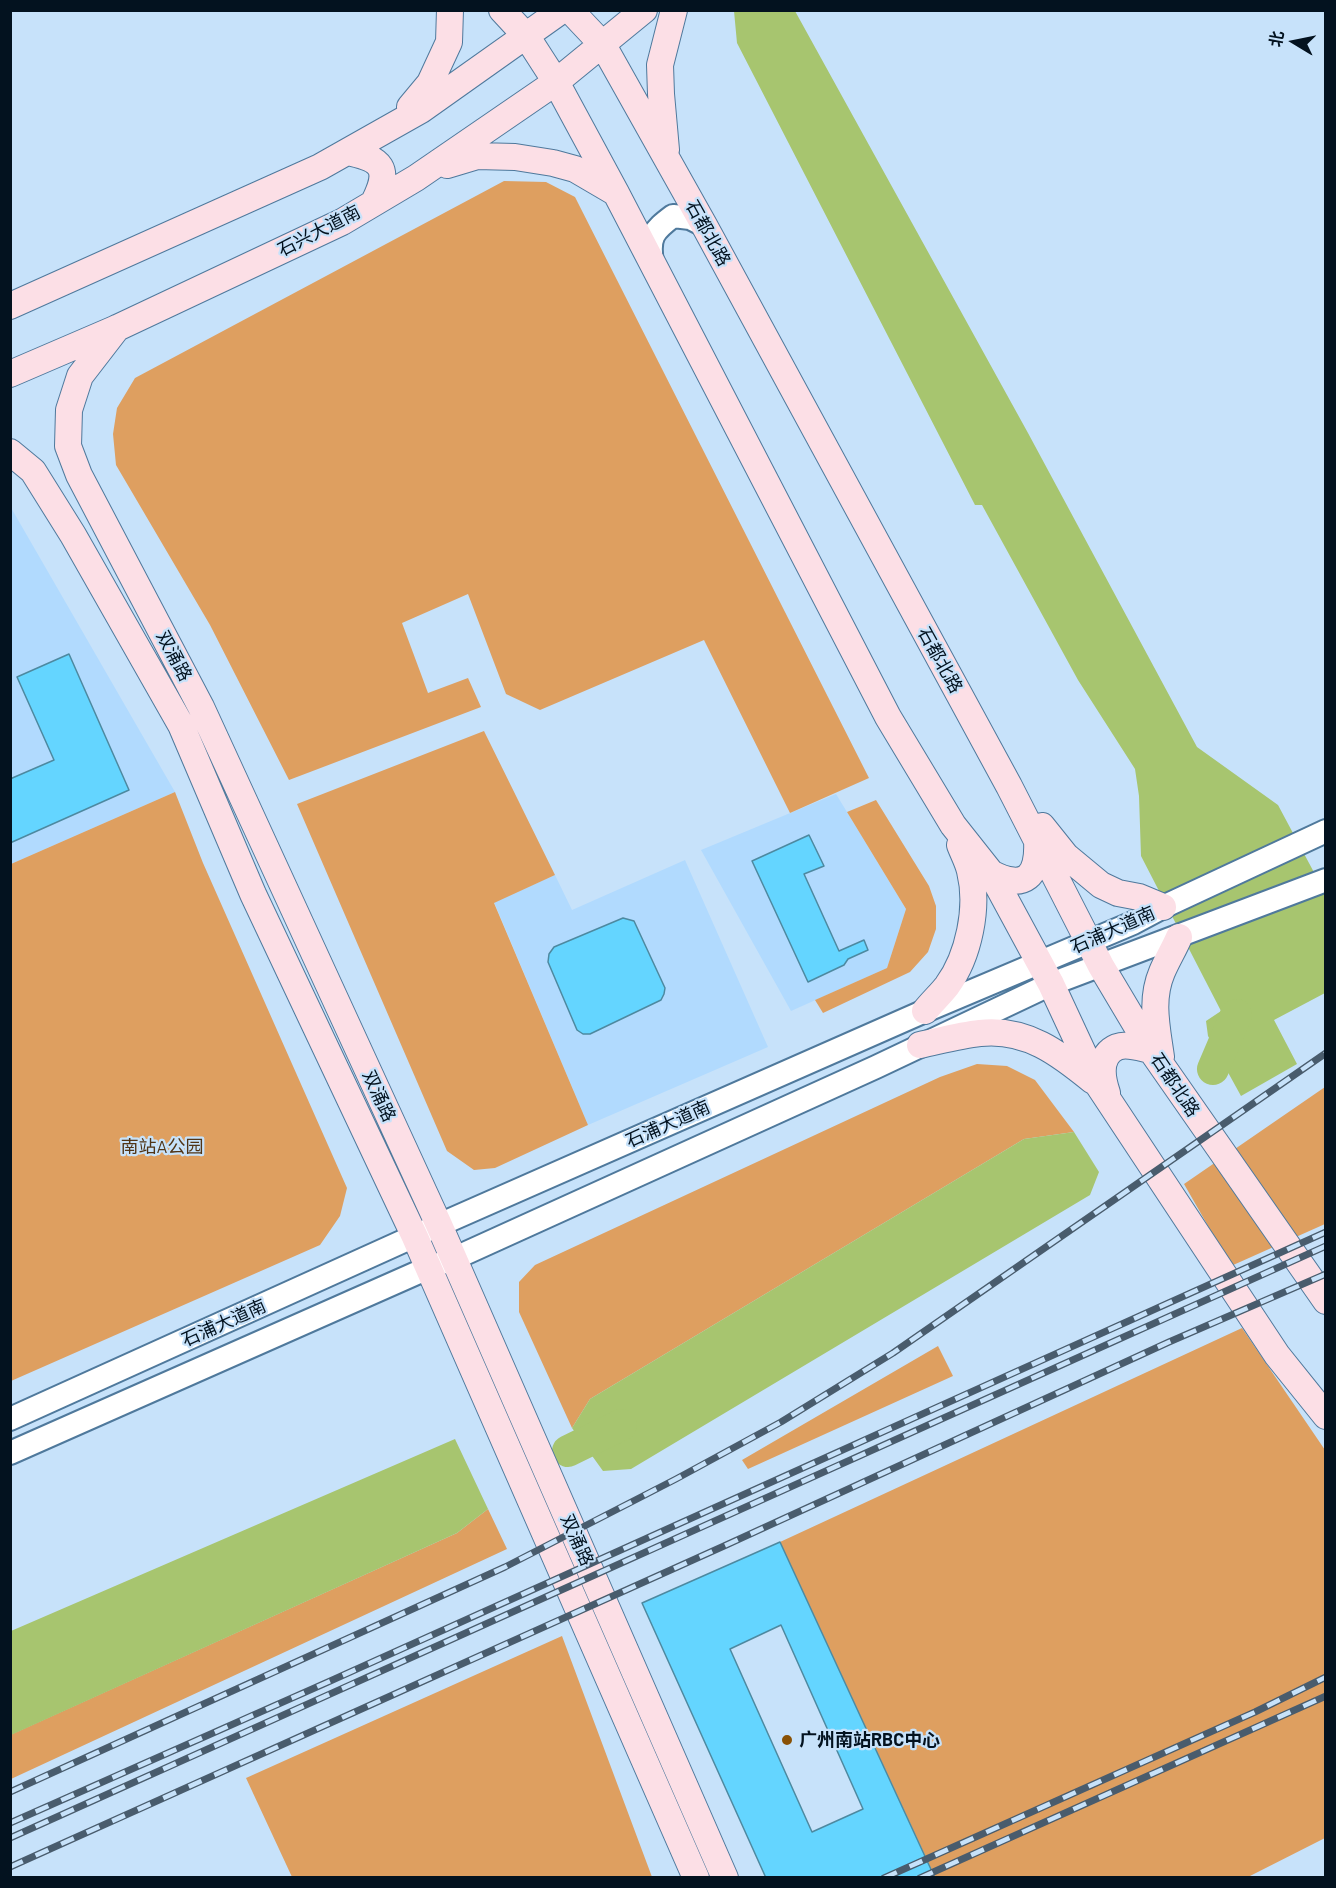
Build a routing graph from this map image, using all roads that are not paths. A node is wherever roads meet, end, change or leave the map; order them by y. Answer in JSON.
{"nodes":[{"id":1,"x":450,"y":10,"type":"edge"},
{"id":2,"x":502,"y":10,"type":"edge"},
{"id":3,"x":562,"y":10,"type":"edge"},
{"id":4,"x":570,"y":10,"type":"edge"},
{"id":5,"x":644,"y":10,"type":"edge"},
{"id":6,"x":674,"y":10,"type":"edge"},
{"id":7,"x":527,"y":37,"type":"junction"},
{"id":8,"x":603,"y":45,"type":"junction"},
{"id":9,"x":556,"y":82,"type":"junction"},
{"id":10,"x":395,"y":124,"type":"junction"},
{"id":11,"x":347,"y":152,"type":"junction"},
{"id":12,"x":667,"y":160,"type":"junction"},
{"id":13,"x":416,"y":178,"type":"junction"},
{"id":14,"x":616,"y":193,"type":"junction"},
{"id":15,"x":374,"y":202,"type":"junction"},
{"id":16,"x":704,"y":225,"type":"junction"},
{"id":17,"x":652,"y":262,"type":"junction"},
{"id":18,"x":48,"y":289,"type":"junction"},
{"id":19,"x":10,"y":297,"type":"edge"},
{"id":20,"x":10,"y":306,"type":"edge"},
{"id":21,"x":117,"y":328,"type":"junction"},
{"id":22,"x":10,"y":374,"type":"edge"},
{"id":23,"x":10,"y":452,"type":"edge"},
{"id":24,"x":1009,"y":786,"type":"junction"},
{"id":25,"x":953,"y":825,"type":"junction"},
{"id":26,"x":1326,"y":831,"type":"edge"},
{"id":27,"x":1037,"y":841,"type":"junction"},
{"id":28,"x":991,"y":873,"type":"junction"},
{"id":29,"x":1326,"y":880,"type":"edge"},
{"id":30,"x":1163,"y":907,"type":"junction"},
{"id":31,"x":1179,"y":937,"type":"junction"},
{"id":32,"x":1090,"y":942,"type":"junction"},
{"id":33,"x":1039,"y":962,"type":"junction"},
{"id":34,"x":1101,"y":966,"type":"junction"},
{"id":35,"x":1051,"y":984,"type":"junction"},
{"id":36,"x":925,"y":1011,"type":"junction"},
{"id":37,"x":859,"y":1040,"type":"junction"},
{"id":38,"x":920,"y":1046,"type":"junction"},
{"id":39,"x":1157,"y":1060,"type":"junction"},
{"id":40,"x":876,"y":1066,"type":"junction"},
{"id":41,"x":1103,"y":1092,"type":"junction"},
{"id":42,"x":439,"y":1225,"type":"junction"},
{"id":43,"x":415,"y":1237,"type":"junction"},
{"id":44,"x":453,"y":1259,"type":"junction"},
{"id":45,"x":428,"y":1268,"type":"junction"},
{"id":46,"x":1326,"y":1301,"type":"edge"},
{"id":47,"x":1326,"y":1416,"type":"edge"},
{"id":48,"x":10,"y":1419,"type":"edge"},
{"id":49,"x":10,"y":1453,"type":"edge"},
{"id":50,"x":696,"y":1878,"type":"edge"},
{"id":51,"x":725,"y":1878,"type":"edge"}],
"edges":[{"from":1,"to":10,"type":"main road"},
{"from":2,"to":7,"type":"main road"},
{"from":3,"to":7,"type":"main road"},
{"from":4,"to":8,"type":"main road","name":"石都北路"},
{"from":5,"to":8,"type":"main road","name":"石兴大道南"},
{"from":6,"to":12,"type":"main road"},
{"from":7,"to":9,"type":"main road"},
{"from":7,"to":10,"type":"main road"},
{"from":8,"to":9,"type":"main road","name":"石兴大道南"},
{"from":8,"to":12,"type":"main road","name":"石都北路"},
{"from":9,"to":13,"type":"main road","name":"石兴大道南"},
{"from":9,"to":14,"type":"main road"},
{"from":10,"to":11,"type":"main road"},
{"from":11,"to":15,"type":"main road"},
{"from":11,"to":18,"type":"main road"},
{"from":12,"to":16,"type":"main road","name":"石都北路"},
{"from":13,"to":14,"type":"main road"},
{"from":13,"to":15,"type":"main road","name":"石兴大道南"},
{"from":14,"to":17,"type":"main road"},
{"from":15,"to":21,"type":"main road","name":"石兴大道南"},
{"from":16,"to":17,"type":"street"},
{"from":16,"to":24,"type":"main road","name":"石都北路"},
{"from":17,"to":25,"type":"main road"},
{"from":18,"to":19,"type":"main road"},
{"from":18,"to":20,"type":"main road"},
{"from":21,"to":22,"type":"main road","name":"石兴大道南"},
{"from":21,"to":42,"type":"main road","name":"双涌路"},
{"from":23,"to":43,"type":"main road","name":"双涌路"},
{"from":24,"to":27,"type":"main road","name":"石都北路"},
{"from":24,"to":30,"type":"main road"},
{"from":25,"to":28,"type":"main road"},
{"from":25,"to":36,"type":"main road"},
{"from":26,"to":30,"type":"street","name":"石浦大道南"},
{"from":27,"to":28,"type":"main road"},
{"from":27,"to":32,"type":"main road","name":"石都北路"},
{"from":28,"to":33,"type":"main road"},
{"from":29,"to":31,"type":"street","name":"石浦大道南"},
{"from":30,"to":31,"type":"street"},
{"from":30,"to":32,"type":"street","name":"石浦大道南"},
{"from":31,"to":34,"type":"street","name":"石浦大道南"},
{"from":31,"to":39,"type":"main road"},
{"from":32,"to":33,"type":"street","name":"石浦大道南"},
{"from":32,"to":34,"type":"main road","name":"石都北路"},
{"from":33,"to":35,"type":"main road"},
{"from":33,"to":36,"type":"street","name":"石浦大道南"},
{"from":34,"to":35,"type":"street","name":"石浦大道南"},
{"from":34,"to":39,"type":"main road","name":"石都北路"},
{"from":35,"to":38,"type":"street","name":"石浦大道南"},
{"from":35,"to":41,"type":"main road"},
{"from":36,"to":37,"type":"street","name":"石浦大道南"},
{"from":37,"to":40,"type":"street"},
{"from":37,"to":42,"type":"street","name":"石浦大道南"},
{"from":38,"to":40,"type":"street","name":"石浦大道南"},
{"from":38,"to":41,"type":"main road"},
{"from":39,"to":41,"type":"main road"},
{"from":39,"to":46,"type":"main road","name":"石都北路"},
{"from":40,"to":44,"type":"street","name":"石浦大道南"},
{"from":41,"to":47,"type":"main road"},
{"from":42,"to":43,"type":"street","name":"石浦大道南"},
{"from":42,"to":44,"type":"main road","name":"双涌路"},
{"from":43,"to":45,"type":"main road","name":"双涌路"},
{"from":43,"to":48,"type":"street","name":"石浦大道南"},
{"from":44,"to":45,"type":"street","name":"石浦大道南"},
{"from":44,"to":51,"type":"main road","name":"双涌路"},
{"from":45,"to":49,"type":"street","name":"石浦大道南"},
{"from":45,"to":50,"type":"main road","name":"双涌路"}]}
